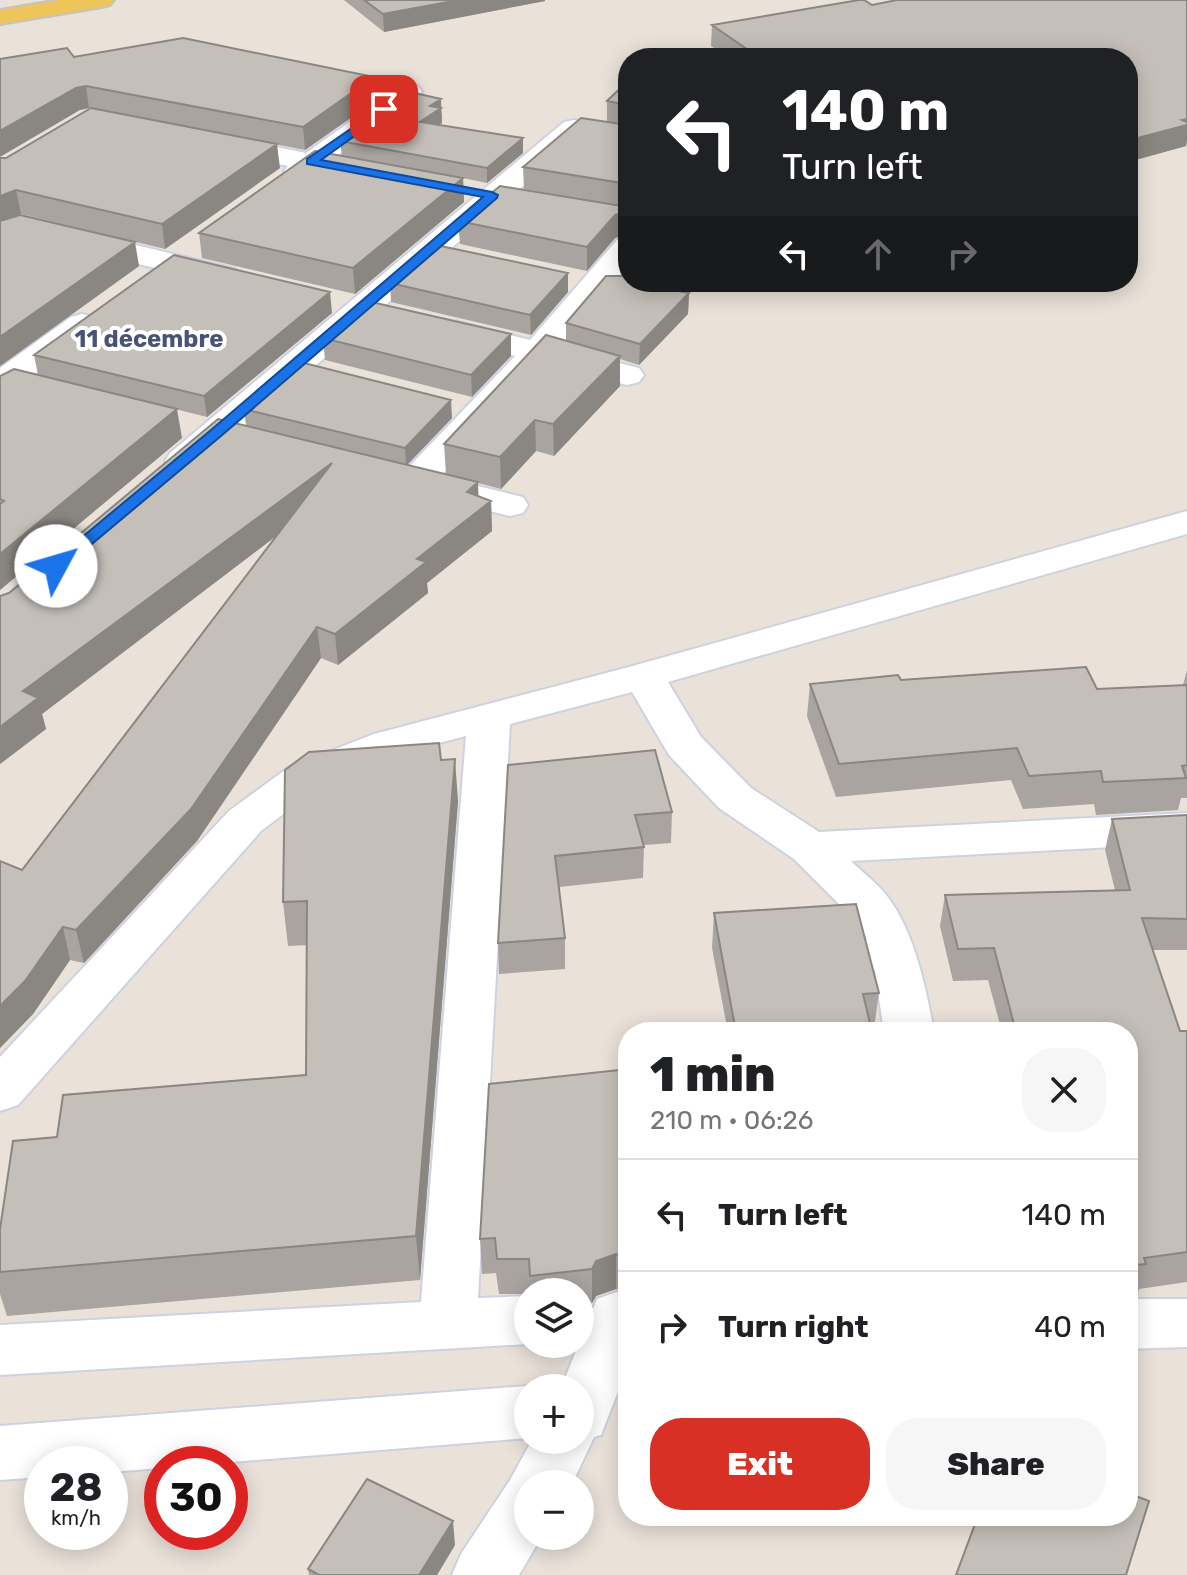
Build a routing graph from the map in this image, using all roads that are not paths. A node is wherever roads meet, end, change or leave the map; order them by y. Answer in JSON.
{"nodes":[{"id":1,"x":28,"y":0,"type":"edge"},
{"id":2,"x":102,"y":0,"type":"edge"},
{"id":3,"x":0,"y":5,"type":"edge"},
{"id":4,"x":0,"y":17,"type":"edge"},
{"id":5,"x":409,"y":92,"type":"edge"},
{"id":6,"x":618,"y":135,"type":"edge"},
{"id":7,"x":193,"y":139,"type":"edge"},
{"id":8,"x":311,"y":162,"type":"junction"},
{"id":9,"x":394,"y":178,"type":"edge"},
{"id":10,"x":272,"y":189,"type":"edge"},
{"id":11,"x":0,"y":236,"type":"edge"},
{"id":12,"x":194,"y":245,"type":"dead end"},
{"id":13,"x":429,"y":250,"type":"junction"},
{"id":14,"x":618,"y":254,"type":"edge"},
{"id":15,"x":459,"y":256,"type":"edge"},
{"id":16,"x":155,"y":272,"type":"junction"},
{"id":17,"x":580,"y":282,"type":"junction"},
{"id":18,"x":257,"y":284,"type":"edge"},
{"id":19,"x":618,"y":284,"type":"edge"},
{"id":20,"x":104,"y":308,"type":"edge"},
{"id":21,"x":376,"y":312,"type":"junction"},
{"id":22,"x":539,"y":350,"type":"junction"},
{"id":23,"x":627,"y":375,"type":"dead end"},
{"id":24,"x":1,"y":382,"type":"edge"},
{"id":25,"x":49,"y":392,"type":"edge"},
{"id":26,"x":171,"y":422,"type":"edge"},
{"id":27,"x":216,"y":433,"type":"junction"},
{"id":28,"x":261,"y":444,"type":"edge"},
{"id":29,"x":381,"y":473,"type":"edge"},
{"id":30,"x":158,"y":481,"type":"edge"},
{"id":31,"x":415,"y":482,"type":"junction"},
{"id":32,"x":510,"y":505,"type":"dead end"},
{"id":33,"x":1187,"y":522,"type":"edge"},
{"id":34,"x":644,"y":676,"type":"junction"},
{"id":35,"x":489,"y":717,"type":"junction"},
{"id":36,"x":1187,"y":828,"type":"edge"},
{"id":37,"x":810,"y":848,"type":"junction"},
{"id":38,"x":907,"y":1022,"type":"edge"},
{"id":39,"x":0,"y":1091,"type":"edge"},
{"id":40,"x":608,"y":1317,"type":"edge"},
{"id":41,"x":514,"y":1321,"type":"edge"},
{"id":42,"x":1187,"y":1323,"type":"edge"},
{"id":43,"x":1138,"y":1324,"type":"edge"},
{"id":44,"x":448,"y":1325,"type":"junction"},
{"id":45,"x":0,"y":1350,"type":"edge"},
{"id":46,"x":590,"y":1374,"type":"edge"},
{"id":47,"x":514,"y":1416,"type":"edge"},
{"id":48,"x":0,"y":1453,"type":"edge"},
{"id":49,"x":514,"y":1525,"type":"edge"},
{"id":50,"x":484,"y":1575,"type":"edge"}],
"edges":[{"from":1,"to":3,"type":"main road"},
{"from":2,"to":4,"type":"main road"},
{"from":5,"to":8,"type":"street"},
{"from":6,"to":13,"type":"street"},
{"from":7,"to":8,"type":"street"},
{"from":8,"to":9,"type":"street"},
{"from":8,"to":10,"type":"street"},
{"from":11,"to":16,"type":"street"},
{"from":12,"to":16,"type":"street"},
{"from":13,"to":15,"type":"street"},
{"from":13,"to":21,"type":"street"},
{"from":14,"to":17,"type":"street"},
{"from":16,"to":18,"type":"street"},
{"from":17,"to":19,"type":"street"},
{"from":17,"to":22,"type":"street"},
{"from":20,"to":24,"type":"street"},
{"from":21,"to":22,"type":"street"},
{"from":21,"to":27,"type":"street"},
{"from":22,"to":23,"type":"street"},
{"from":22,"to":31,"type":"street"},
{"from":24,"to":25,"type":"street"},
{"from":26,"to":27,"type":"street"},
{"from":27,"to":28,"type":"street"},
{"from":27,"to":30,"type":"street"},
{"from":29,"to":31,"type":"street"},
{"from":31,"to":32,"type":"street"},
{"from":33,"to":34,"type":"street"},
{"from":34,"to":35,"type":"street"},
{"from":34,"to":37,"type":"street"},
{"from":35,"to":39,"type":"street"},
{"from":35,"to":44,"type":"street"},
{"from":36,"to":37,"type":"street"},
{"from":37,"to":38,"type":"street"},
{"from":40,"to":46,"type":"street"},
{"from":41,"to":44,"type":"street"},
{"from":42,"to":43,"type":"street"},
{"from":44,"to":45,"type":"street"},
{"from":47,"to":48,"type":"street"},
{"from":49,"to":50,"type":"street"}]}
